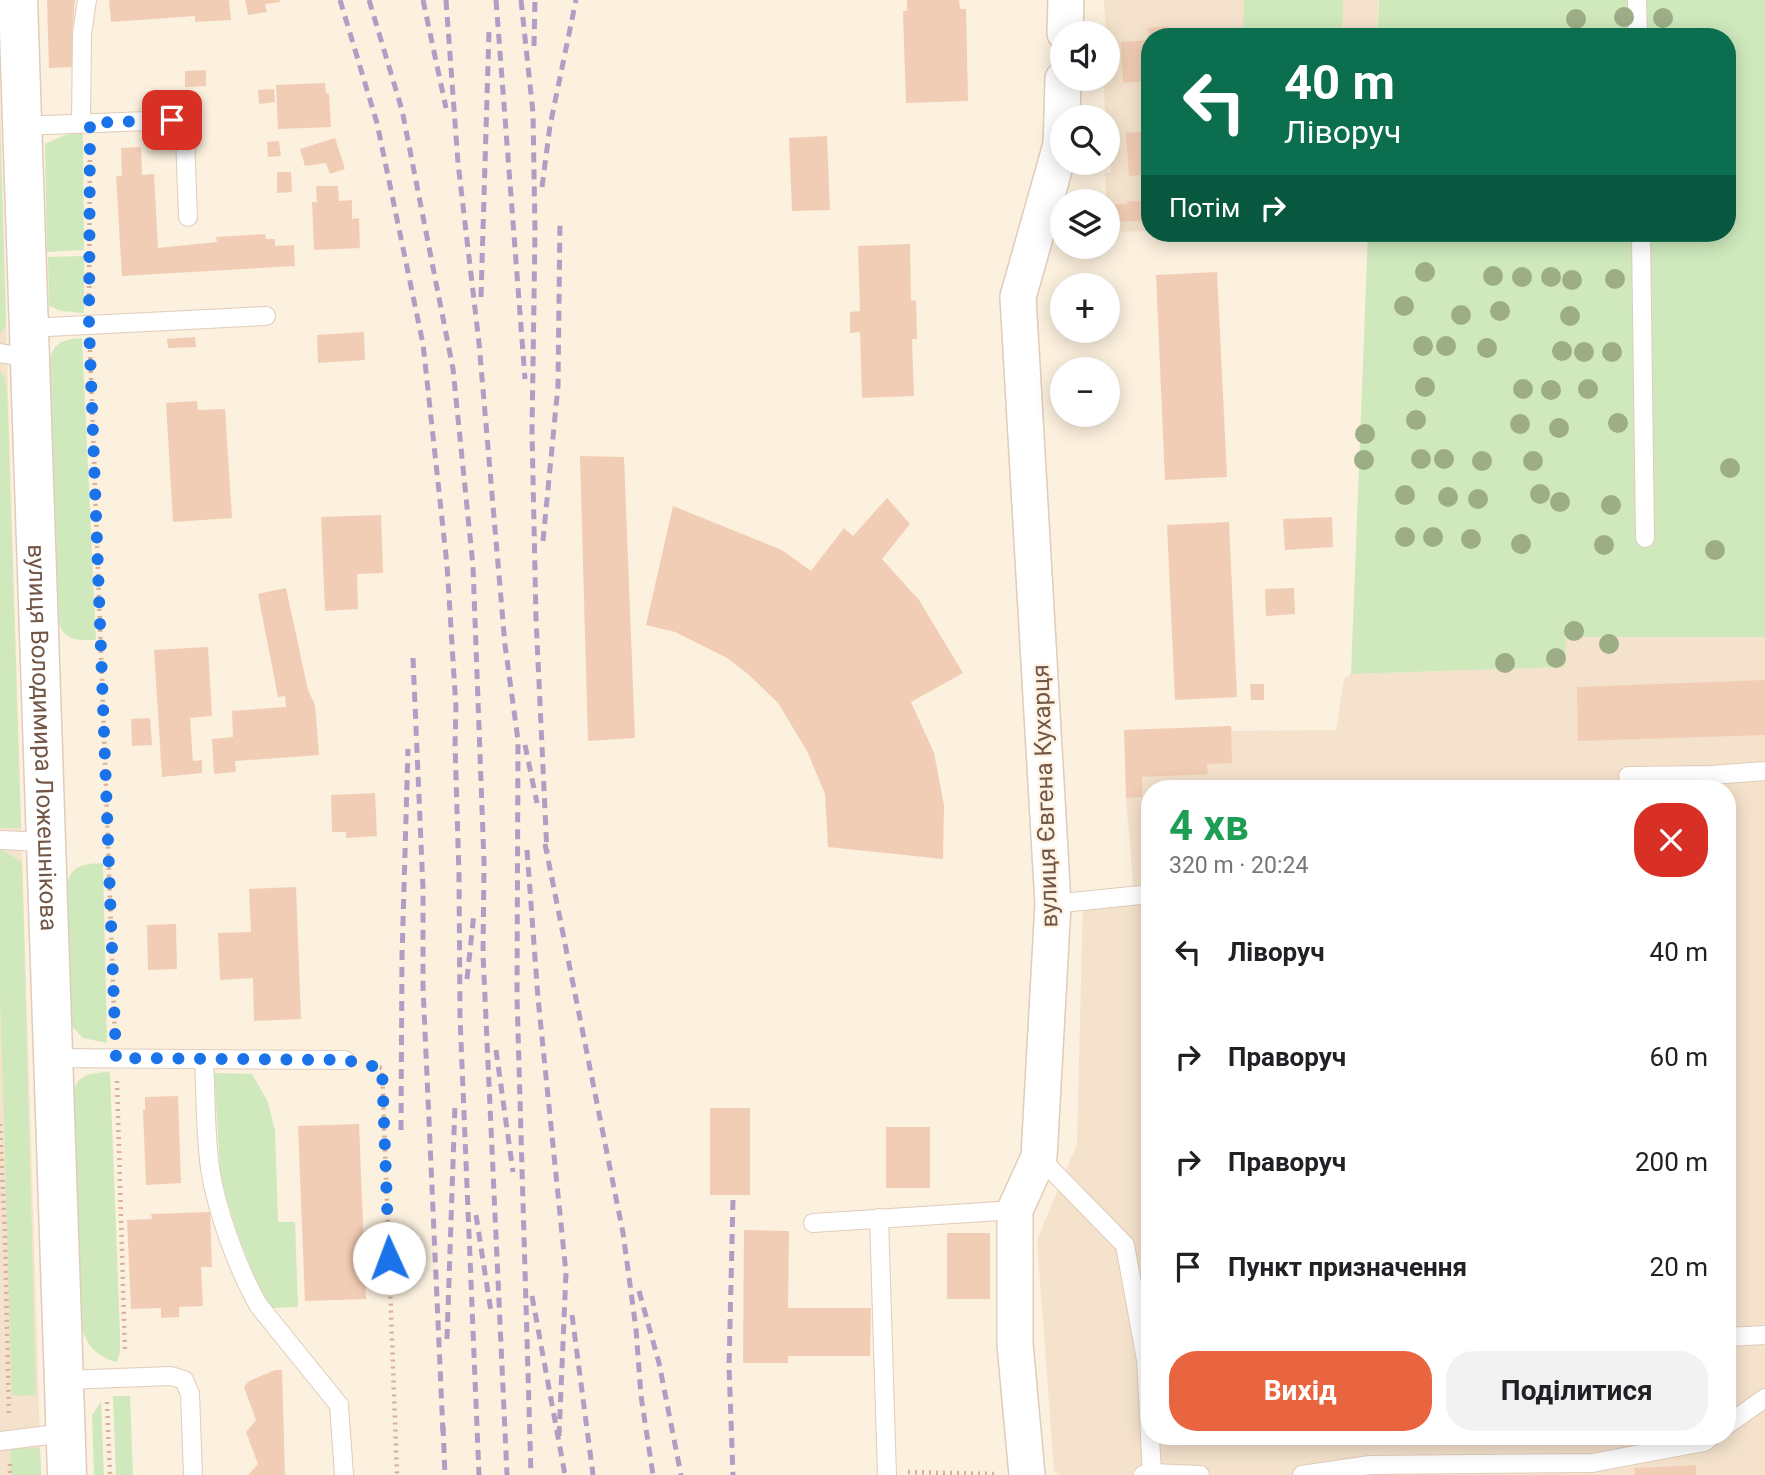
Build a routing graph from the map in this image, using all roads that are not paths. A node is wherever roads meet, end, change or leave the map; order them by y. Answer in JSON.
{"nodes":[{"id":1,"x":18,"y":0,"type":"edge"},
{"id":2,"x":87,"y":0,"type":"edge"},
{"id":3,"x":1066,"y":0,"type":"edge"},
{"id":4,"x":1637,"y":0,"type":"edge"},
{"id":5,"x":1065,"y":21,"type":"edge"},
{"id":6,"x":1638,"y":28,"type":"edge"},
{"id":7,"x":86,"y":123,"type":"junction"},
{"id":8,"x":22,"y":126,"type":"junction"},
{"id":9,"x":1053,"y":175,"type":"edge"},
{"id":10,"x":188,"y":217,"type":"dead end"},
{"id":11,"x":1641,"y":242,"type":"edge"},
{"id":12,"x":267,"y":316,"type":"dead end"},
{"id":13,"x":19,"y":346,"type":"edge"},
{"id":14,"x":1645,"y":538,"type":"dead end"},
{"id":15,"x":1765,"y":771,"type":"edge"},
{"id":16,"x":1628,"y":776,"type":"dead end"},
{"id":17,"x":0,"y":841,"type":"edge"},
{"id":18,"x":45,"y":842,"type":"junction"},
{"id":19,"x":1141,"y":895,"type":"edge"},
{"id":20,"x":1053,"y":904,"type":"junction"},
{"id":21,"x":53,"y":1058,"type":"junction"},
{"id":22,"x":204,"y":1059,"type":"junction"},
{"id":23,"x":345,"y":1060,"type":"road end"},
{"id":24,"x":1039,"y":1157,"type":"junction"},
{"id":25,"x":1015,"y":1210,"type":"junction"},
{"id":26,"x":879,"y":1218,"type":"junction"},
{"id":27,"x":813,"y":1223,"type":"dead end"},
{"id":28,"x":1141,"y":1325,"type":"edge"},
{"id":29,"x":1765,"y":1335,"type":"edge"},
{"id":30,"x":1736,"y":1337,"type":"edge"},
{"id":31,"x":64,"y":1380,"type":"junction"},
{"id":32,"x":1765,"y":1398,"type":"edge"},
{"id":33,"x":1736,"y":1419,"type":"edge"},
{"id":34,"x":65,"y":1433,"type":"junction"},
{"id":35,"x":5,"y":1440,"type":"edge"},
{"id":36,"x":1149,"y":1445,"type":"edge"},
{"id":37,"x":1692,"y":1445,"type":"edge"},
{"id":38,"x":1592,"y":1469,"type":"edge"},
{"id":39,"x":1370,"y":1470,"type":"edge"},
{"id":40,"x":887,"y":1474,"type":"edge"},
{"id":41,"x":1013,"y":1474,"type":"edge"},
{"id":42,"x":1147,"y":1474,"type":"edge"},
{"id":43,"x":67,"y":1475,"type":"edge"},
{"id":44,"x":193,"y":1475,"type":"edge"},
{"id":45,"x":344,"y":1475,"type":"edge"},
{"id":46,"x":1200,"y":1475,"type":"edge"},
{"id":47,"x":1302,"y":1475,"type":"edge"}],
"edges":[{"from":1,"to":8,"type":"street","name":"вулиця Володимира Ложешнікова"},
{"from":2,"to":7,"type":"lane"},
{"from":3,"to":5,"type":"street"},
{"from":4,"to":6,"type":"lane"},
{"from":7,"to":8,"type":"lane"},
{"from":7,"to":10,"type":"lane"},
{"from":8,"to":13,"type":"street","name":"вулиця Володимира Ложешнікова"},
{"from":9,"to":20,"type":"street","name":"вулиця Євгена Кухарця"},
{"from":11,"to":14,"type":"lane"},
{"from":12,"to":13,"type":"lane"},
{"from":13,"to":18,"type":"street","name":"вулиця Володимира Ложешнікова"},
{"from":15,"to":16,"type":"lane"},
{"from":17,"to":18,"type":"lane"},
{"from":18,"to":21,"type":"street","name":"вулиця Володимира Ложешнікова"},
{"from":19,"to":20,"type":"lane"},
{"from":20,"to":24,"type":"street","name":"вулиця Євгена Кухарця"},
{"from":21,"to":22,"type":"lane"},
{"from":21,"to":31,"type":"street","name":"вулиця Володимира Ложешнікова"},
{"from":22,"to":23,"type":"lane"},
{"from":22,"to":45,"type":"lane"},
{"from":24,"to":25,"type":"street","name":"вулиця Євгена Кухарця"},
{"from":24,"to":28,"type":"lane"},
{"from":25,"to":26,"type":"lane"},
{"from":25,"to":41,"type":"street","name":"вулиця Євгена Кухарця"},
{"from":26,"to":27,"type":"lane"},
{"from":26,"to":40,"type":"lane"},
{"from":29,"to":30,"type":"lane"},
{"from":31,"to":34,"type":"street","name":"вулиця Володимира Ложешнікова"},
{"from":31,"to":44,"type":"lane"},
{"from":32,"to":33,"type":"lane"},
{"from":34,"to":35,"type":"lane"},
{"from":34,"to":43,"type":"street","name":"вулиця Володимира Ложешнікова"},
{"from":36,"to":42,"type":"lane"},
{"from":37,"to":38,"type":"lane"},
{"from":38,"to":39,"type":"lane"},
{"from":39,"to":47,"type":"lane"},
{"from":42,"to":46,"type":"lane"}]}
